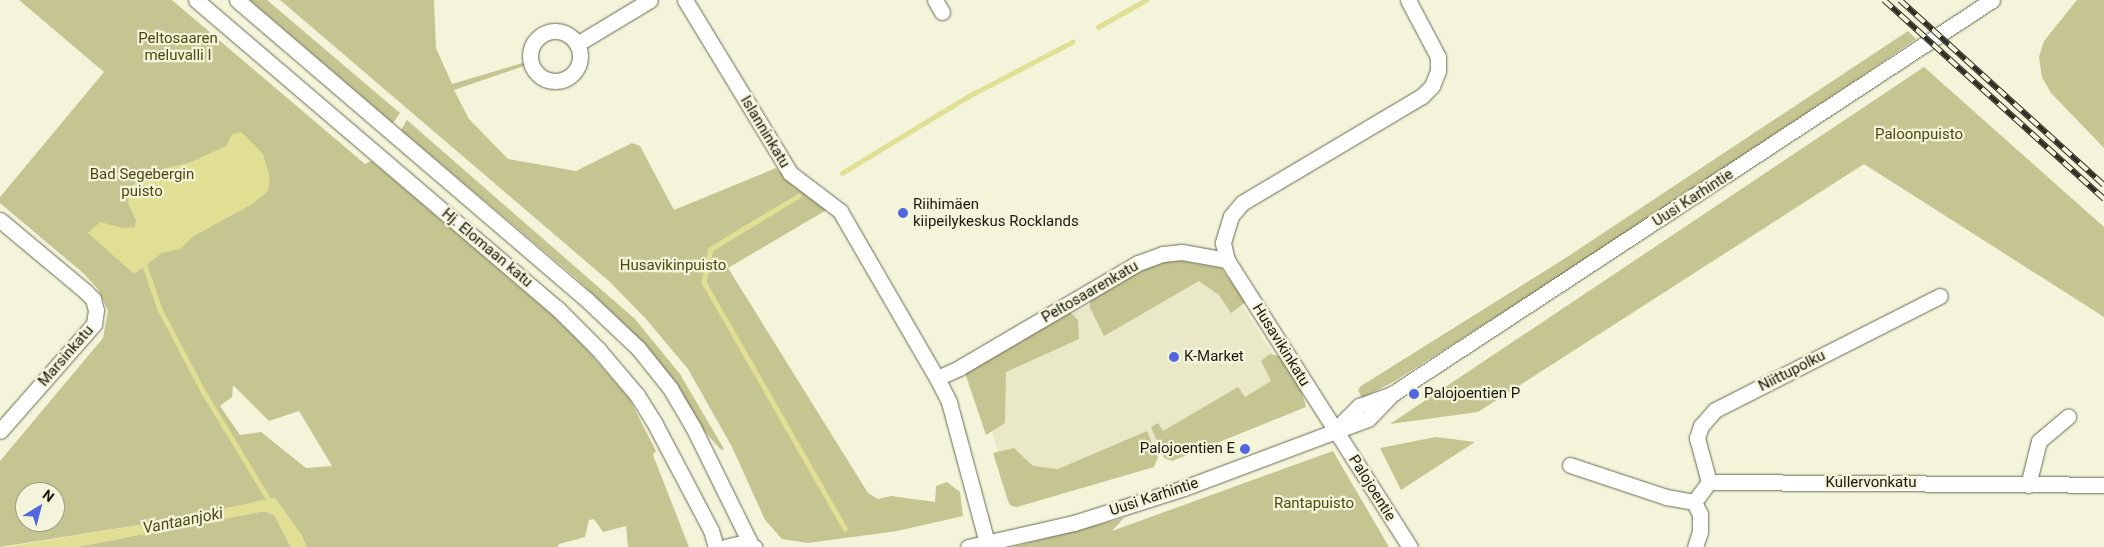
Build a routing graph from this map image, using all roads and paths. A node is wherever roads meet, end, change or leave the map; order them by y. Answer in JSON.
{"nodes":[{"id":1,"x":196,"y":0,"type":"edge"},
{"id":2,"x":237,"y":0,"type":"edge"},
{"id":3,"x":650,"y":0,"type":"edge"},
{"id":4,"x":685,"y":0,"type":"edge"},
{"id":5,"x":1408,"y":0,"type":"edge"},
{"id":6,"x":1992,"y":0,"type":"edge"},
{"id":7,"x":577,"y":44,"type":"dead end"},
{"id":8,"x":0,"y":220,"type":"edge"},
{"id":9,"x":1227,"y":260,"type":"junction"},
{"id":10,"x":1940,"y":296,"type":"dead end"},
{"id":11,"x":937,"y":378,"type":"junction"},
{"id":12,"x":2068,"y":416,"type":"dead end"},
{"id":13,"x":1335,"y":429,"type":"junction"},
{"id":14,"x":0,"y":431,"type":"edge"},
{"id":15,"x":1570,"y":465,"type":"dead end"},
{"id":16,"x":1709,"y":482,"type":"junction"},
{"id":17,"x":2028,"y":485,"type":"junction"},
{"id":18,"x":2104,"y":486,"type":"edge"},
{"id":19,"x":1694,"y":502,"type":"junction"},
{"id":20,"x":988,"y":544,"type":"junction"},
{"id":21,"x":752,"y":546,"type":"edge"},
{"id":22,"x":716,"y":547,"type":"edge"},
{"id":23,"x":725,"y":547,"type":"edge"},
{"id":24,"x":968,"y":547,"type":"edge"},
{"id":25,"x":1410,"y":547,"type":"edge"},
{"id":26,"x":1695,"y":547,"type":"edge"}],
"edges":[{"from":1,"to":22,"type":"street","name":"Hj. Elomaan katu"},
{"from":2,"to":21,"type":"street","name":"Hj. Elomaan katu"},
{"from":3,"to":7,"type":"street"},
{"from":4,"to":11,"type":"street","name":"Islanninkatu"},
{"from":5,"to":9,"type":"street"},
{"from":6,"to":13,"type":"street","name":"Uusi Karhintie"},
{"from":8,"to":14,"type":"street","name":"Marsinkatu"},
{"from":9,"to":11,"type":"street","name":"Peltosaarenkatu"},
{"from":9,"to":13,"type":"street","name":"Husavikinkatu"},
{"from":10,"to":16,"type":"street","name":"Niittupolku"},
{"from":11,"to":20,"type":"street"},
{"from":12,"to":17,"type":"street"},
{"from":13,"to":20,"type":"street","name":"Uusi Karhintie"},
{"from":13,"to":25,"type":"street","name":"Palojoentie"},
{"from":15,"to":19,"type":"street"},
{"from":16,"to":17,"type":"street","name":"Kullervonkatu"},
{"from":16,"to":19,"type":"street"},
{"from":17,"to":18,"type":"street","name":"Kullervonkatu"},
{"from":19,"to":26,"type":"street"},
{"from":20,"to":24,"type":"street","name":"Uusi Karhintie"},
{"from":21,"to":23,"type":"street"}]}
